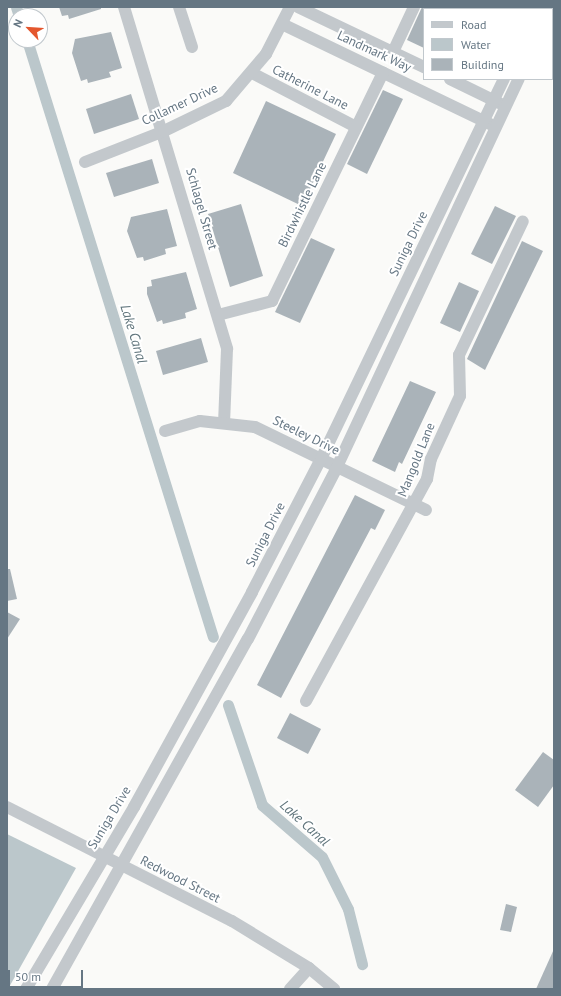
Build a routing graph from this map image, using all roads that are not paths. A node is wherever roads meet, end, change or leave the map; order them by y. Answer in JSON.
{"nodes":[{"id":1,"x":124,"y":7,"type":"edge"},
{"id":2,"x":180,"y":7,"type":"edge"},
{"id":3,"x":290,"y":7,"type":"edge"},
{"id":4,"x":298,"y":7,"type":"edge"},
{"id":5,"x":414,"y":7,"type":"edge"},
{"id":6,"x":282,"y":24,"type":"junction"},
{"id":7,"x":192,"y":47,"type":"dead end"},
{"id":8,"x":393,"y":52,"type":"junction"},
{"id":9,"x":423,"y":67,"type":"edge"},
{"id":10,"x":383,"y":72,"type":"junction"},
{"id":11,"x":252,"y":74,"type":"junction"},
{"id":12,"x":452,"y":80,"type":"edge"},
{"id":13,"x":504,"y":80,"type":"edge"},
{"id":14,"x":519,"y":80,"type":"edge"},
{"id":15,"x":494,"y":100,"type":"junction"},
{"id":16,"x":506,"y":106,"type":"junction"},
{"id":17,"x":484,"y":121,"type":"junction"},
{"id":18,"x":496,"y":126,"type":"junction"},
{"id":19,"x":356,"y":127,"type":"junction"},
{"id":20,"x":164,"y":131,"type":"junction"},
{"id":21,"x":85,"y":162,"type":"dead end"},
{"id":22,"x":523,"y":221,"type":"dead end"},
{"id":23,"x":218,"y":315,"type":"junction"},
{"id":24,"x":224,"y":423,"type":"junction"},
{"id":25,"x":165,"y":431,"type":"dead end"},
{"id":26,"x":321,"y":459,"type":"junction"},
{"id":27,"x":337,"y":466,"type":"junction"},
{"id":28,"x":414,"y":505,"type":"junction"},
{"id":29,"x":426,"y":510,"type":"dead end"},
{"id":30,"x":306,"y":701,"type":"dead end"},
{"id":31,"x":7,"y":807,"type":"edge"},
{"id":32,"x":104,"y":856,"type":"junction"},
{"id":33,"x":122,"y":866,"type":"junction"},
{"id":34,"x":309,"y":968,"type":"junction"},
{"id":35,"x":26,"y":989,"type":"edge"},
{"id":36,"x":52,"y":989,"type":"edge"},
{"id":37,"x":290,"y":989,"type":"edge"},
{"id":38,"x":334,"y":989,"type":"edge"}],
"edges":[{"from":1,"to":20,"type":"street","name":"Schlagel Street"},
{"from":2,"to":7,"type":"street"},
{"from":3,"to":6,"type":"street","name":"Collamer Drive"},
{"from":4,"to":8,"type":"street","name":"Landmark Way"},
{"from":5,"to":8,"type":"street"},
{"from":6,"to":10,"type":"street","name":"Landmark Way"},
{"from":6,"to":11,"type":"street","name":"Collamer Drive"},
{"from":8,"to":9,"type":"street","name":"Landmark Way"},
{"from":10,"to":17,"type":"street","name":"Landmark Way"},
{"from":10,"to":19,"type":"street","name":"Birdwhistle Lane"},
{"from":11,"to":19,"type":"street","name":"Catherine Lane"},
{"from":11,"to":20,"type":"street","name":"Collamer Drive"},
{"from":12,"to":15,"type":"street"},
{"from":13,"to":15,"type":"street","name":"Suniga Drive"},
{"from":14,"to":16,"type":"street"},
{"from":15,"to":16,"type":"street"},
{"from":15,"to":17,"type":"street","name":"Suniga Drive"},
{"from":16,"to":18,"type":"street"},
{"from":17,"to":18,"type":"street","name":"Landmark Way"},
{"from":17,"to":26,"type":"street","name":"Suniga Drive"},
{"from":18,"to":27,"type":"street"},
{"from":19,"to":23,"type":"street","name":"Birdwhistle Lane"},
{"from":20,"to":21,"type":"street","name":"Collamer Drive"},
{"from":20,"to":23,"type":"street","name":"Schlagel Street"},
{"from":22,"to":28,"type":"street","name":"Mangold Lane"},
{"from":23,"to":24,"type":"street","name":"Schlagel Street"},
{"from":24,"to":25,"type":"street","name":"Steeley Drive"},
{"from":24,"to":26,"type":"street","name":"Steeley Drive"},
{"from":26,"to":27,"type":"street","name":"Steeley Drive"},
{"from":26,"to":32,"type":"street","name":"Suniga Drive"},
{"from":27,"to":28,"type":"street","name":"Steeley Drive"},
{"from":27,"to":33,"type":"street"},
{"from":28,"to":29,"type":"street","name":"Steeley Drive"},
{"from":28,"to":30,"type":"street","name":"Mangold Lane"},
{"from":31,"to":32,"type":"street","name":"Redwood Street"},
{"from":32,"to":33,"type":"street","name":"Redwood Street"},
{"from":32,"to":35,"type":"street","name":"Suniga Drive"},
{"from":33,"to":34,"type":"street","name":"Redwood Street"},
{"from":33,"to":36,"type":"street"},
{"from":34,"to":37,"type":"street"},
{"from":34,"to":38,"type":"street","name":"Redwood Street"}]}
